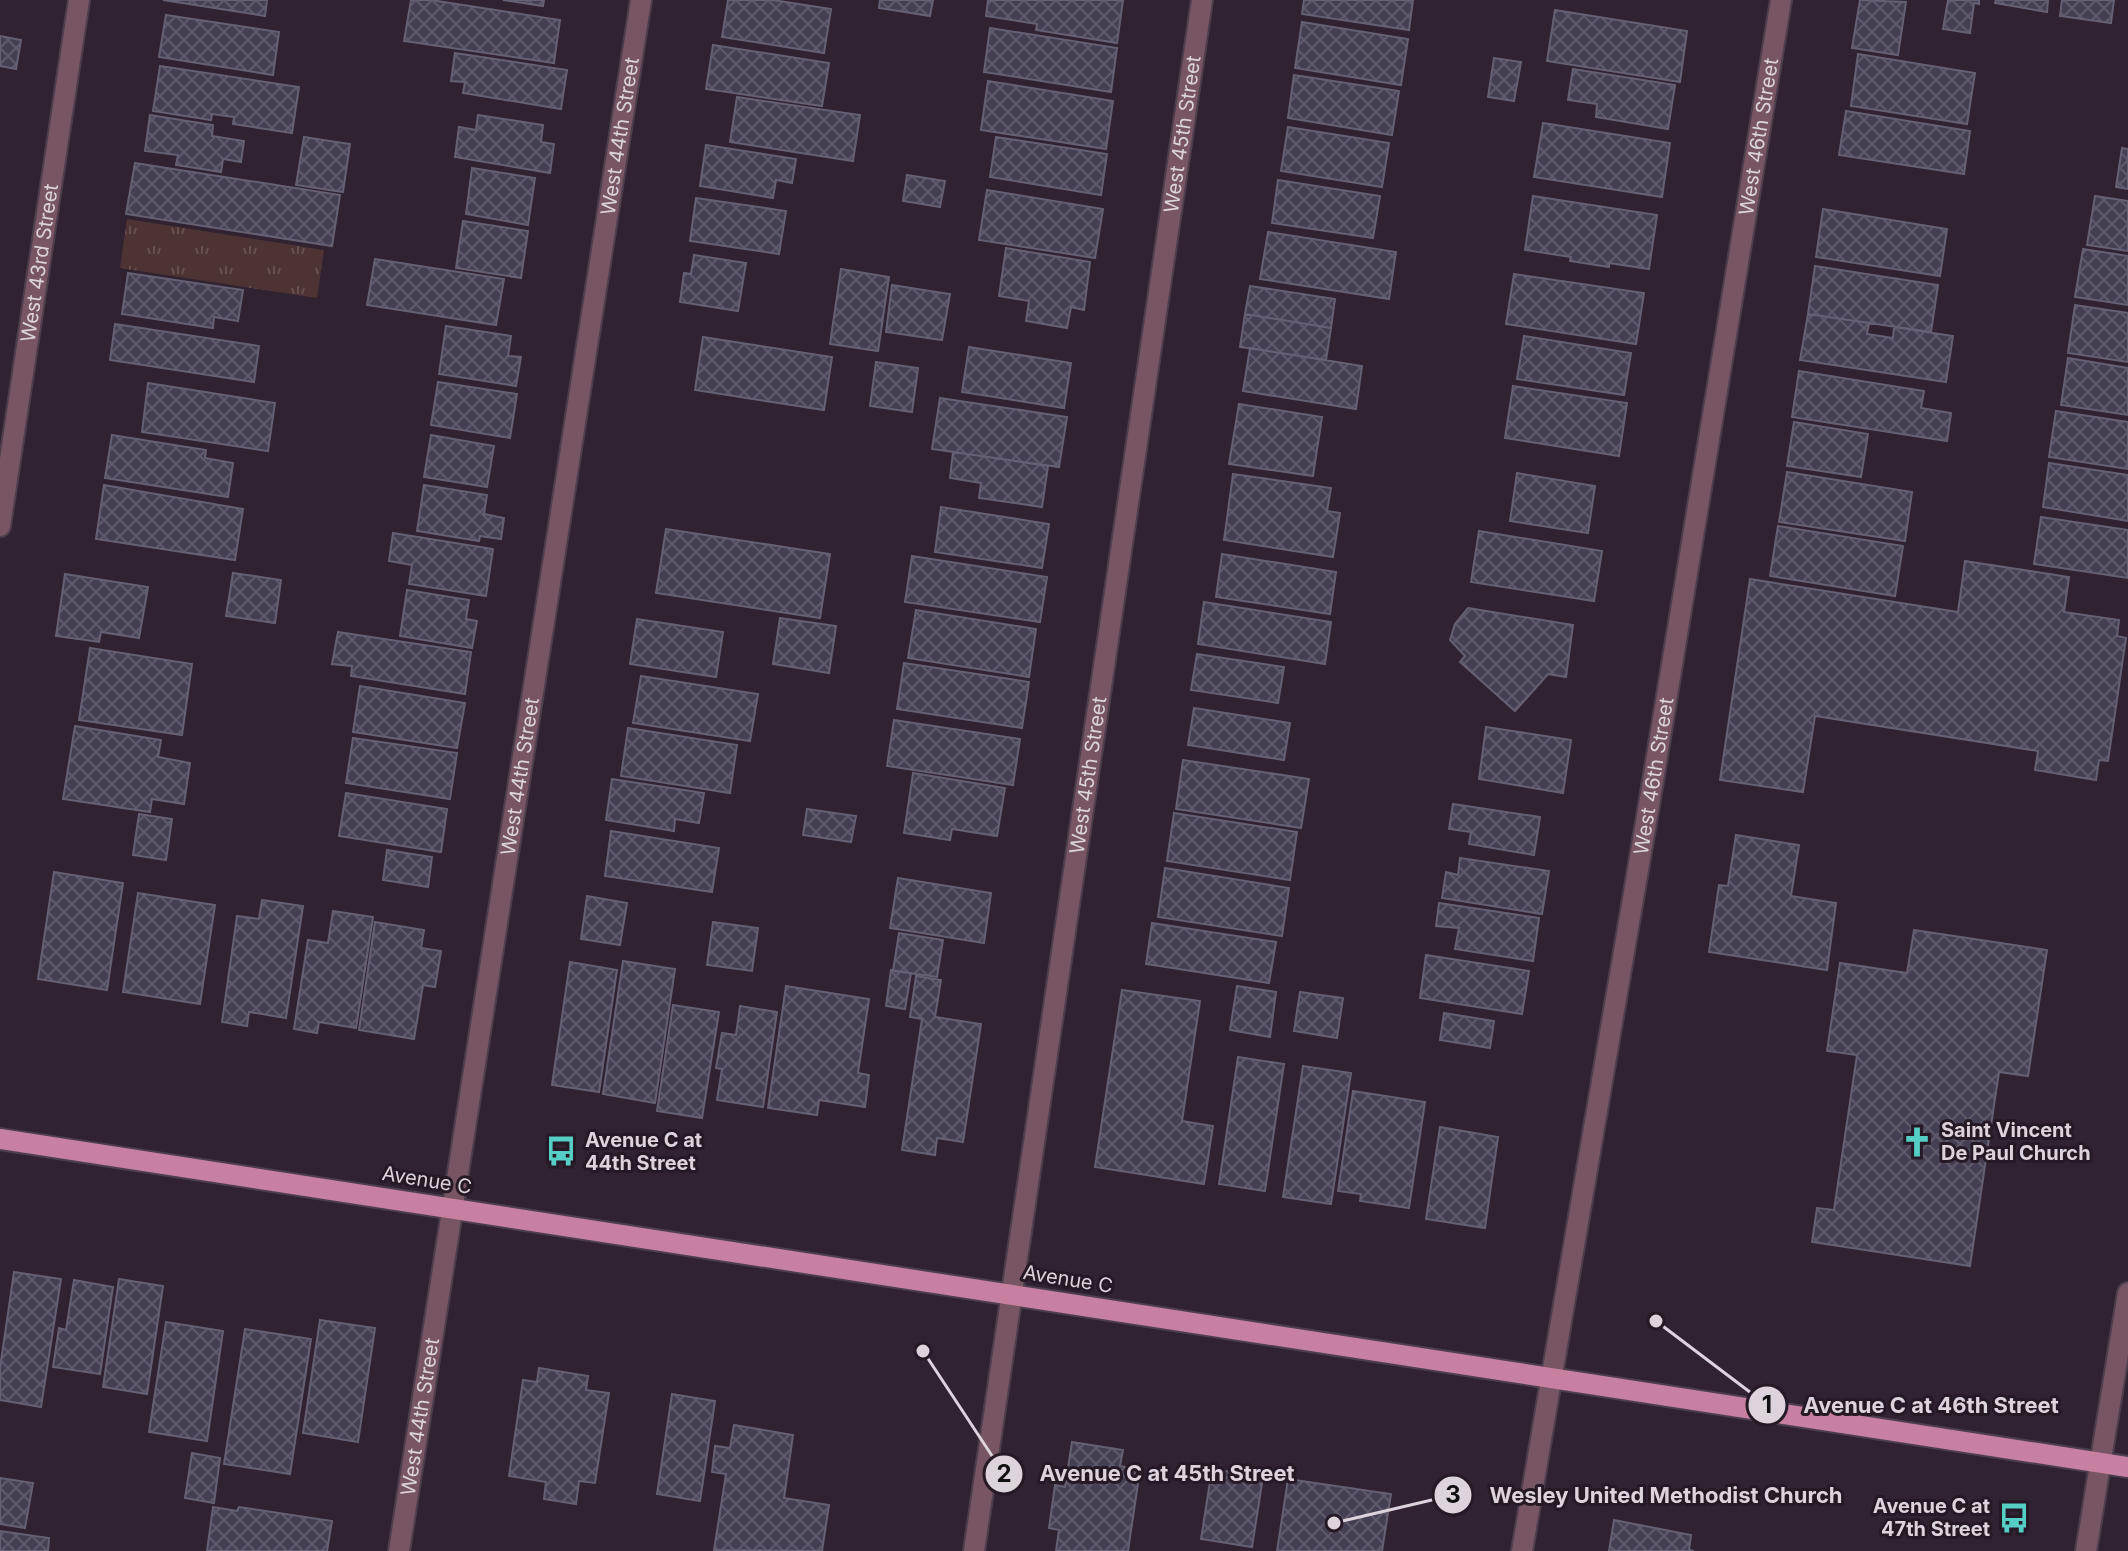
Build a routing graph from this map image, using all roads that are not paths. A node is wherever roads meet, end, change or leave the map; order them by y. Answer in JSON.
{"nodes":[{"id":1,"x":79,"y":0,"type":"edge"},
{"id":2,"x":641,"y":0,"type":"edge"},
{"id":3,"x":1202,"y":0,"type":"edge"},
{"id":4,"x":1781,"y":0,"type":"edge"},
{"id":5,"x":0,"y":526,"type":"edge"},
{"id":6,"x":0,"y":1139,"type":"edge"},
{"id":7,"x":452,"y":1208,"type":"junction"},
{"id":8,"x":2128,"y":1293,"type":"edge"},
{"id":9,"x":1011,"y":1295,"type":"junction"},
{"id":10,"x":1550,"y":1378,"type":"junction"},
{"id":11,"x":2100,"y":1463,"type":"junction"},
{"id":12,"x":2128,"y":1467,"type":"edge"},
{"id":13,"x":399,"y":1551,"type":"edge"},
{"id":14,"x":974,"y":1551,"type":"edge"},
{"id":15,"x":1522,"y":1551,"type":"edge"},
{"id":16,"x":2086,"y":1551,"type":"edge"}],
"edges":[{"from":1,"to":5,"type":"street","name":"West 43rd Street"},
{"from":2,"to":7,"type":"street","name":"West 44th Street"},
{"from":3,"to":9,"type":"street","name":"West 45th Street"},
{"from":4,"to":10,"type":"street","name":"West 46th Street"},
{"from":6,"to":7,"type":"main road","name":"Avenue C"},
{"from":7,"to":9,"type":"main road","name":"Avenue C"},
{"from":7,"to":13,"type":"street","name":"West 44th Street"},
{"from":8,"to":11,"type":"street"},
{"from":9,"to":10,"type":"main road","name":"Avenue C"},
{"from":9,"to":14,"type":"street","name":"West 45th Street"},
{"from":10,"to":11,"type":"main road","name":"Avenue C"},
{"from":10,"to":15,"type":"street","name":"West 46th Street"},
{"from":11,"to":12,"type":"main road","name":"Avenue C"},
{"from":11,"to":16,"type":"street"}]}
